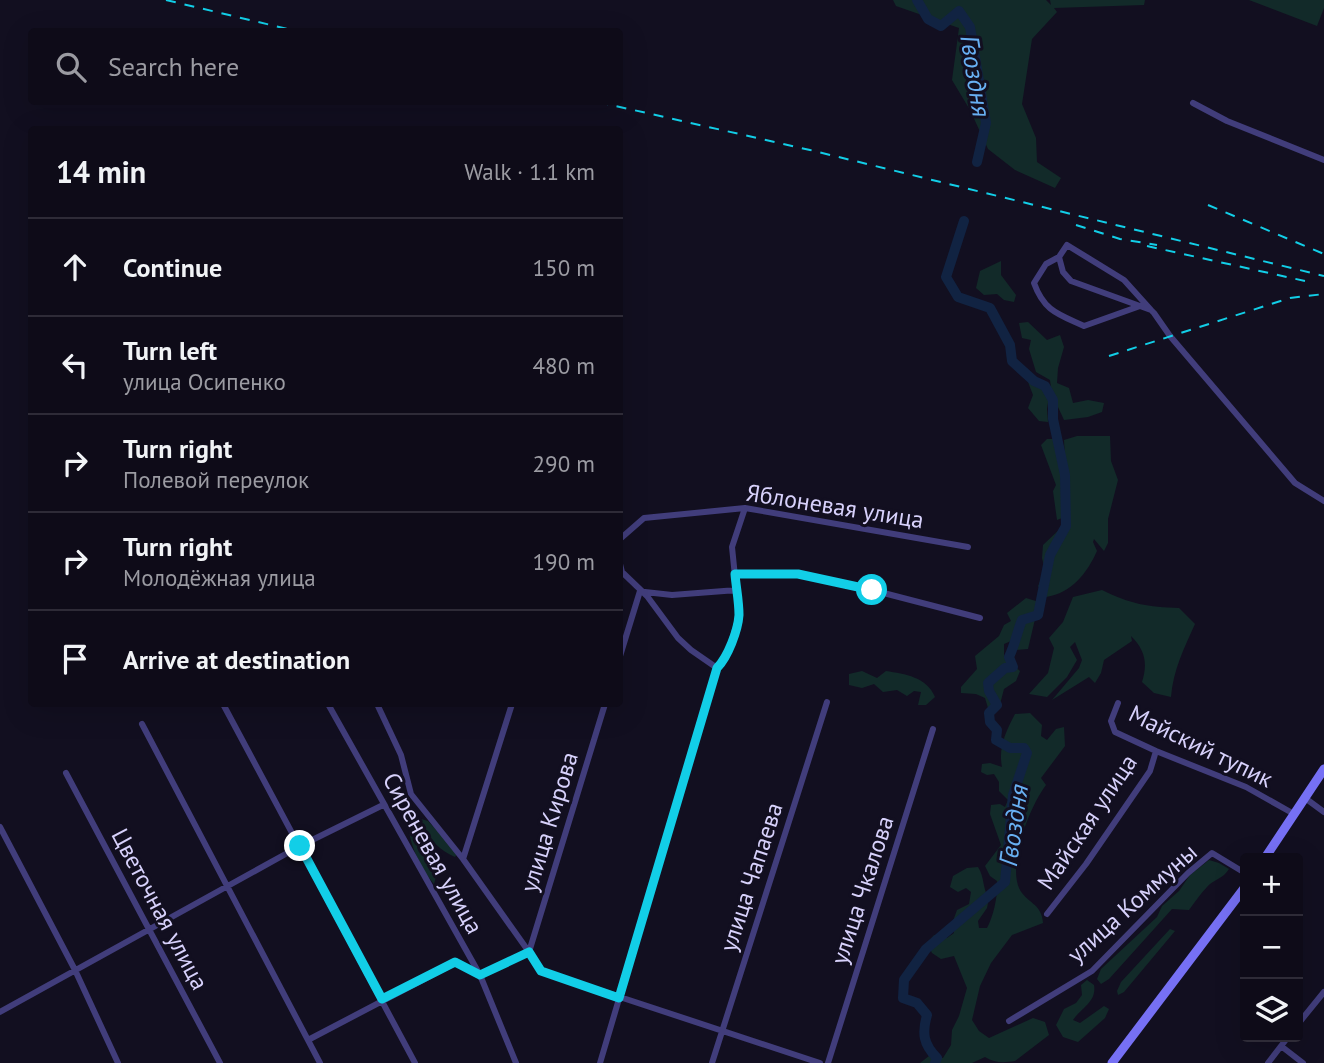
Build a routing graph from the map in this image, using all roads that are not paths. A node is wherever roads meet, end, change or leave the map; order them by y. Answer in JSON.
{"nodes":[{"id":1,"x":1194,"y":103,"type":"dead end"},
{"id":2,"x":1324,"y":160,"type":"edge"},
{"id":3,"x":1059,"y":257,"type":"junction"},
{"id":4,"x":1140,"y":306,"type":"junction"},
{"id":5,"x":1152,"y":310,"type":"junction"},
{"id":6,"x":1324,"y":501,"type":"edge"},
{"id":7,"x":745,"y":508,"type":"junction"},
{"id":8,"x":623,"y":536,"type":"edge"},
{"id":9,"x":968,"y":547,"type":"dead end"},
{"id":10,"x":623,"y":573,"type":"edge"},
{"id":11,"x":735,"y":574,"type":"junction"},
{"id":12,"x":737,"y":590,"type":"junction"},
{"id":13,"x":640,"y":591,"type":"junction"},
{"id":14,"x":980,"y":618,"type":"dead end"},
{"id":15,"x":623,"y":646,"type":"edge"},
{"id":16,"x":717,"y":668,"type":"junction"},
{"id":17,"x":827,"y":702,"type":"dead end"},
{"id":18,"x":1118,"y":703,"type":"dead end"},
{"id":19,"x":225,"y":707,"type":"edge"},
{"id":20,"x":330,"y":707,"type":"edge"},
{"id":21,"x":378,"y":707,"type":"edge"},
{"id":22,"x":511,"y":707,"type":"edge"},
{"id":23,"x":604,"y":707,"type":"edge"},
{"id":24,"x":142,"y":724,"type":"dead end"},
{"id":25,"x":933,"y":729,"type":"dead end"},
{"id":26,"x":1156,"y":751,"type":"junction"},
{"id":27,"x":1324,"y":769,"type":"edge"},
{"id":28,"x":66,"y":773,"type":"dead end"},
{"id":29,"x":1305,"y":798,"type":"junction"},
{"id":30,"x":383,"y":805,"type":"junction"},
{"id":31,"x":1324,"y":812,"type":"edge"},
{"id":32,"x":1294,"y":814,"type":"junction"},
{"id":33,"x":0,"y":827,"type":"edge"},
{"id":34,"x":300,"y":846,"type":"junction"},
{"id":35,"x":1268,"y":853,"type":"edge"},
{"id":36,"x":463,"y":859,"type":"junction"},
{"id":37,"x":1240,"y":870,"type":"edge"},
{"id":38,"x":227,"y":886,"type":"junction"},
{"id":39,"x":1240,"y":894,"type":"edge"},
{"id":40,"x":1047,"y":914,"type":"dead end"},
{"id":41,"x":149,"y":929,"type":"junction"},
{"id":42,"x":529,"y":952,"type":"junction"},
{"id":43,"x":75,"y":970,"type":"junction"},
{"id":44,"x":480,"y":975,"type":"junction"},
{"id":45,"x":1324,"y":992,"type":"edge"},
{"id":46,"x":619,"y":998,"type":"junction"},
{"id":47,"x":382,"y":999,"type":"junction"},
{"id":48,"x":0,"y":1012,"type":"edge"},
{"id":49,"x":1303,"y":1018,"type":"edge"},
{"id":50,"x":1009,"y":1021,"type":"dead end"},
{"id":51,"x":722,"y":1031,"type":"junction"},
{"id":52,"x":308,"y":1040,"type":"junction"},
{"id":53,"x":1284,"y":1042,"type":"edge"},
{"id":54,"x":1281,"y":1046,"type":"junction"},
{"id":55,"x":118,"y":1063,"type":"edge"},
{"id":56,"x":220,"y":1063,"type":"edge"},
{"id":57,"x":320,"y":1063,"type":"edge"},
{"id":58,"x":415,"y":1063,"type":"edge"},
{"id":59,"x":516,"y":1063,"type":"edge"},
{"id":60,"x":600,"y":1063,"type":"edge"},
{"id":61,"x":712,"y":1063,"type":"edge"},
{"id":62,"x":820,"y":1063,"type":"edge"},
{"id":63,"x":828,"y":1063,"type":"edge"},
{"id":64,"x":1112,"y":1063,"type":"edge"},
{"id":65,"x":1268,"y":1063,"type":"edge"},
{"id":66,"x":1303,"y":1063,"type":"edge"}],
"edges":[{"from":1,"to":2,"type":"street"},
{"from":3,"to":4,"type":"street"},
{"from":3,"to":4,"type":"street"},
{"from":3,"to":5,"type":"street"},
{"from":4,"to":5,"type":"street"},
{"from":5,"to":6,"type":"street"},
{"from":7,"to":8,"type":"street","name":"Яблоневая улица"},
{"from":7,"to":9,"type":"street","name":"Яблоневая улица"},
{"from":7,"to":11,"type":"street"},
{"from":10,"to":13,"type":"street"},
{"from":11,"to":12,"type":"street"},
{"from":11,"to":14,"type":"street"},
{"from":12,"to":13,"type":"street"},
{"from":12,"to":16,"type":"street"},
{"from":13,"to":15,"type":"street"},
{"from":13,"to":16,"type":"street"},
{"from":16,"to":46,"type":"street"},
{"from":17,"to":51,"type":"street","name":"улица Чапаева"},
{"from":18,"to":26,"type":"street","name":"Майский тупик"},
{"from":19,"to":34,"type":"street"},
{"from":20,"to":30,"type":"street","name":"Сиреневая улица"},
{"from":21,"to":36,"type":"street"},
{"from":22,"to":36,"type":"street"},
{"from":23,"to":42,"type":"street","name":"улица Кирова"},
{"from":24,"to":38,"type":"street"},
{"from":25,"to":63,"type":"street","name":"улица Чкалова"},
{"from":26,"to":32,"type":"street","name":"Майский тупик"},
{"from":26,"to":40,"type":"street","name":"Майская улица"},
{"from":27,"to":29,"type":"main road"},
{"from":28,"to":41,"type":"street","name":"Цветочная улица"},
{"from":29,"to":31,"type":"street"},
{"from":29,"to":32,"type":"main road"},
{"from":30,"to":34,"type":"street"},
{"from":30,"to":44,"type":"street","name":"Сиреневая улица"},
{"from":32,"to":35,"type":"main road"},
{"from":33,"to":43,"type":"street"},
{"from":34,"to":38,"type":"street"},
{"from":34,"to":47,"type":"street"},
{"from":36,"to":42,"type":"street"},
{"from":37,"to":50,"type":"street","name":"улица Коммуны"},
{"from":38,"to":41,"type":"street"},
{"from":38,"to":52,"type":"street"},
{"from":39,"to":64,"type":"main road"},
{"from":41,"to":43,"type":"street"},
{"from":41,"to":56,"type":"street","name":"Цветочная улица"},
{"from":42,"to":44,"type":"street"},
{"from":42,"to":46,"type":"street"},
{"from":43,"to":48,"type":"street"},
{"from":43,"to":55,"type":"street"},
{"from":44,"to":47,"type":"street"},
{"from":44,"to":59,"type":"street","name":"Сиреневая улица"},
{"from":45,"to":49,"type":"street"},
{"from":46,"to":51,"type":"street"},
{"from":46,"to":60,"type":"street"},
{"from":47,"to":52,"type":"street"},
{"from":47,"to":58,"type":"street"},
{"from":51,"to":61,"type":"street","name":"улица Чапаева"},
{"from":51,"to":62,"type":"street"},
{"from":52,"to":57,"type":"street"},
{"from":53,"to":54,"type":"street"},
{"from":54,"to":65,"type":"street"},
{"from":54,"to":66,"type":"street"}]}
